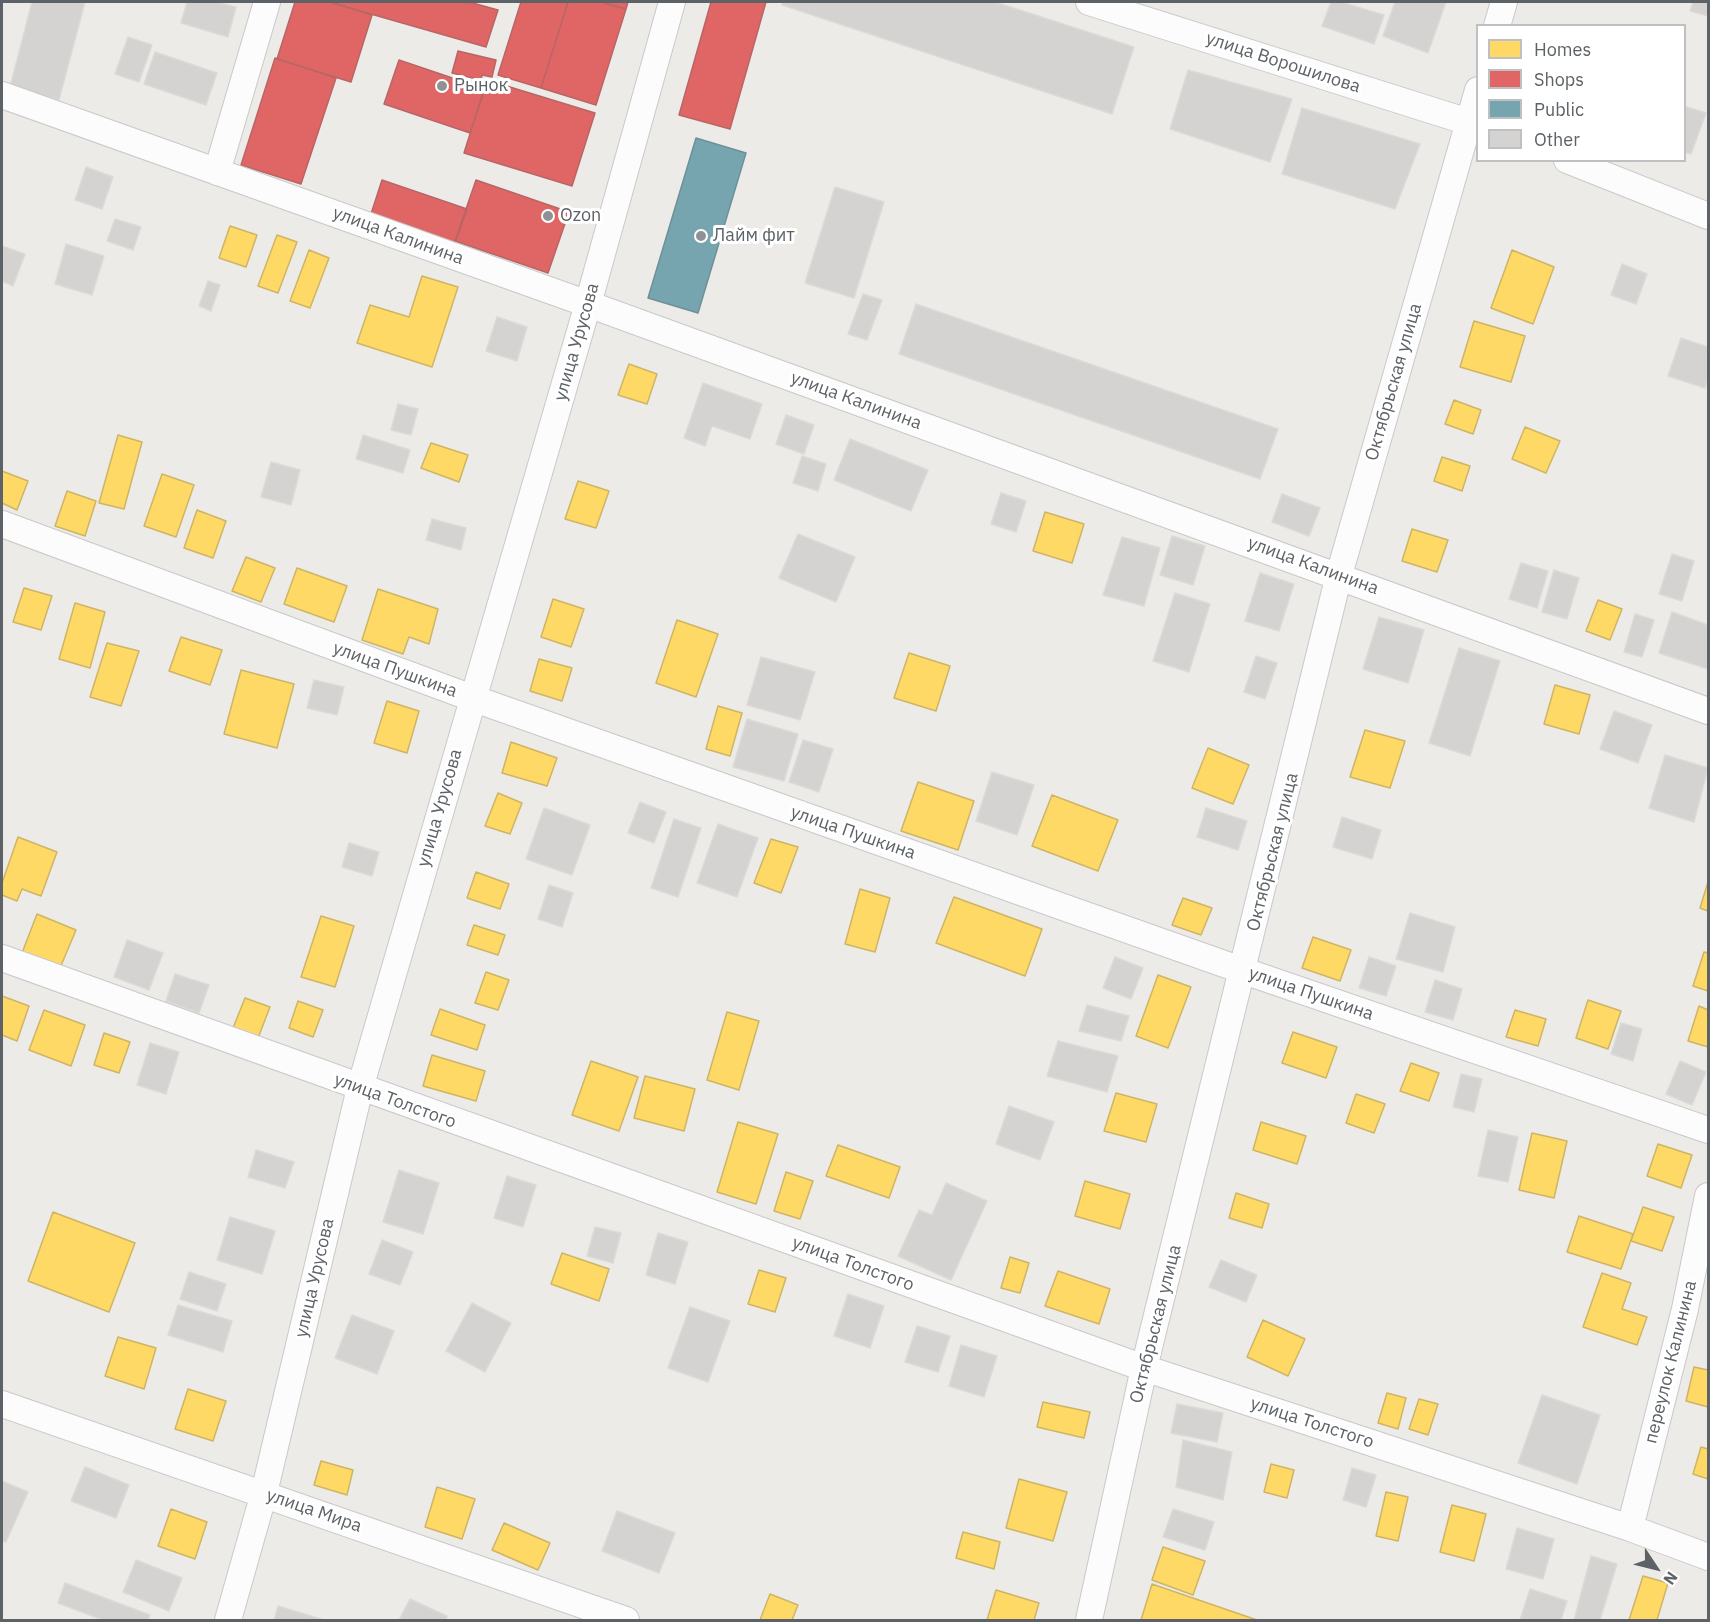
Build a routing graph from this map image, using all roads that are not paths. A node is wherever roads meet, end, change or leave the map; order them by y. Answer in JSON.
{"nodes":[{"id":1,"x":267,"y":2,"type":"edge"},
{"id":2,"x":672,"y":2,"type":"edge"},
{"id":3,"x":1089,"y":2,"type":"edge"},
{"id":4,"x":1504,"y":2,"type":"edge"},
{"id":5,"x":1498,"y":24,"type":"edge"},
{"id":6,"x":2,"y":95,"type":"edge"},
{"id":7,"x":1476,"y":104,"type":"edge"},
{"id":8,"x":1473,"y":124,"type":"edge"},
{"id":9,"x":1572,"y":162,"type":"edge"},
{"id":10,"x":217,"y":172,"type":"junction"},
{"id":11,"x":1708,"y":216,"type":"edge"},
{"id":12,"x":588,"y":304,"type":"junction"},
{"id":13,"x":2,"y":524,"type":"edge"},
{"id":14,"x":1340,"y":575,"type":"junction"},
{"id":15,"x":472,"y":698,"type":"junction"},
{"id":16,"x":1708,"y":711,"type":"edge"},
{"id":17,"x":2,"y":958,"type":"edge"},
{"id":18,"x":1244,"y":971,"type":"junction"},
{"id":19,"x":360,"y":1088,"type":"junction"},
{"id":20,"x":1708,"y":1130,"type":"edge"},
{"id":21,"x":1708,"y":1196,"type":"edge"},
{"id":22,"x":1144,"y":1368,"type":"junction"},
{"id":23,"x":2,"y":1404,"type":"edge"},
{"id":24,"x":264,"y":1493,"type":"junction"},
{"id":25,"x":1630,"y":1528,"type":"junction"},
{"id":26,"x":1708,"y":1557,"type":"edge"},
{"id":27,"x":228,"y":1620,"type":"edge"},
{"id":28,"x":626,"y":1620,"type":"edge"},
{"id":29,"x":1089,"y":1620,"type":"edge"}],
"edges":[{"from":1,"to":10,"type":"street"},
{"from":2,"to":12,"type":"street","name":"улица Урусова"},
{"from":3,"to":8,"type":"street","name":"улица Ворошилова"},
{"from":4,"to":5,"type":"street"},
{"from":6,"to":10,"type":"street","name":"улица Калинина"},
{"from":7,"to":8,"type":"street","name":"Октябрьская улица"},
{"from":8,"to":14,"type":"street","name":"Октябрьская улица"},
{"from":9,"to":11,"type":"street"},
{"from":10,"to":12,"type":"street","name":"улица Калинина"},
{"from":12,"to":14,"type":"street","name":"улица Калинина"},
{"from":12,"to":15,"type":"street","name":"улица Урусова"},
{"from":13,"to":15,"type":"street","name":"улица Пушкина"},
{"from":14,"to":16,"type":"street","name":"улица Калинина"},
{"from":14,"to":18,"type":"street","name":"Октябрьская улица"},
{"from":15,"to":18,"type":"street","name":"улица Пушкина"},
{"from":15,"to":19,"type":"street","name":"улица Урусова"},
{"from":17,"to":19,"type":"street","name":"улица Толстого"},
{"from":18,"to":20,"type":"street","name":"улица Пушкина"},
{"from":18,"to":22,"type":"street","name":"Октябрьская улица"},
{"from":19,"to":22,"type":"street","name":"улица Толстого"},
{"from":19,"to":24,"type":"street","name":"улица Урусова"},
{"from":21,"to":25,"type":"street","name":"переулок Калинина"},
{"from":22,"to":25,"type":"street","name":"улица Толстого"},
{"from":22,"to":29,"type":"street","name":"Октябрьская улица"},
{"from":23,"to":24,"type":"street","name":"улица Мира"},
{"from":24,"to":27,"type":"street","name":"улица Урусова"},
{"from":24,"to":28,"type":"street","name":"улица Мира"},
{"from":25,"to":26,"type":"street","name":"улица Толстого"}]}
